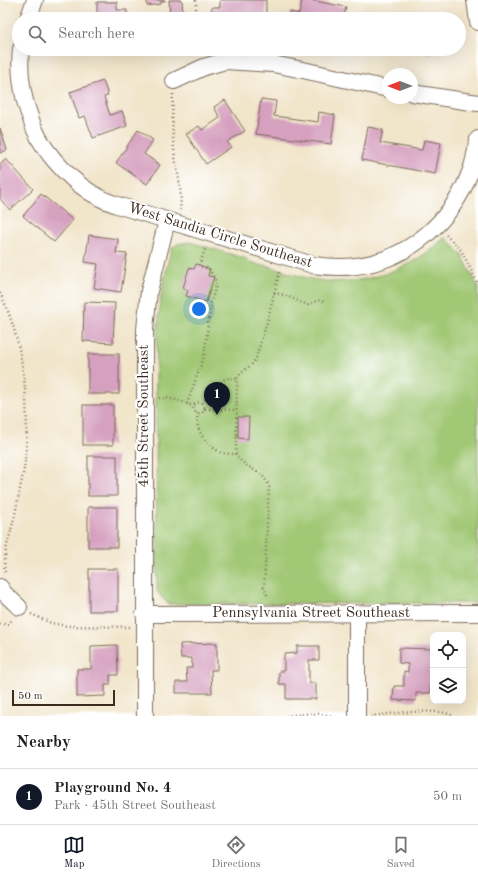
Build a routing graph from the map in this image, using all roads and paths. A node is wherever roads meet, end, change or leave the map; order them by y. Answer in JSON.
{"nodes":[{"id":1,"x":35,"y":0,"type":"edge"},
{"id":2,"x":196,"y":0,"type":"edge"},
{"id":3,"x":475,"y":0,"type":"edge"},
{"id":4,"x":31,"y":12,"type":"edge"},
{"id":5,"x":196,"y":12,"type":"edge"},
{"id":6,"x":478,"y":22,"type":"edge"},
{"id":7,"x":21,"y":56,"type":"edge"},
{"id":8,"x":174,"y":81,"type":"joint"},
{"id":9,"x":382,"y":88,"type":"edge"},
{"id":10,"x":418,"y":94,"type":"edge"},
{"id":11,"x":478,"y":102,"type":"edge"},
{"id":12,"x":478,"y":139,"type":"edge"},
{"id":13,"x":172,"y":223,"type":"junction"},
{"id":14,"x":446,"y":234,"type":"dead end"},
{"id":15,"x":206,"y":245,"type":"dead end"},
{"id":16,"x":280,"y":268,"type":"dead end"},
{"id":17,"x":478,"y":284,"type":"edge"},
{"id":18,"x":0,"y":293,"type":"edge"},
{"id":19,"x":274,"y":293,"type":"junction"},
{"id":20,"x":326,"y":302,"type":"dead end"},
{"id":21,"x":237,"y":379,"type":"junction"},
{"id":22,"x":154,"y":398,"type":"dead end"},
{"id":23,"x":202,"y":402,"type":"junction"},
{"id":24,"x":187,"y":404,"type":"junction"},
{"id":25,"x":194,"y":406,"type":"junction"},
{"id":26,"x":205,"y":409,"type":"junction"},
{"id":27,"x":237,"y":410,"type":"junction"},
{"id":28,"x":198,"y":413,"type":"junction"},
{"id":29,"x":236,"y":454,"type":"junction"},
{"id":30,"x":3,"y":582,"type":"edge"},
{"id":31,"x":267,"y":595,"type":"dead end"},
{"id":32,"x":19,"y":607,"type":"joint"},
{"id":33,"x":478,"y":613,"type":"edge"},
{"id":34,"x":144,"y":614,"type":"junction"},
{"id":35,"x":357,"y":614,"type":"junction"},
{"id":36,"x":133,"y":627,"type":"dead end"},
{"id":37,"x":145,"y":716,"type":"edge"},
{"id":38,"x":286,"y":716,"type":"edge"},
{"id":39,"x":332,"y":716,"type":"edge"},
{"id":40,"x":358,"y":716,"type":"edge"},
{"id":41,"x":367,"y":716,"type":"edge"},
{"id":42,"x":454,"y":716,"type":"edge"}],
"edges":[{"from":1,"to":4,"type":"street"},
{"from":2,"to":5,"type":"path"},
{"from":3,"to":6,"type":"street"},
{"from":7,"to":13,"type":"street","name":"West Sandia Circle Southeast"},
{"from":8,"to":9,"type":"street"},
{"from":8,"to":13,"type":"path"},
{"from":10,"to":11,"type":"street"},
{"from":12,"to":13,"type":"street","name":"West Sandia Circle Southeast"},
{"from":13,"to":34,"type":"street","name":"45th Street Southeast"},
{"from":14,"to":17,"type":"path"},
{"from":15,"to":24,"type":"path"},
{"from":16,"to":19,"type":"path"},
{"from":18,"to":30,"type":"path"},
{"from":19,"to":20,"type":"path"},
{"from":19,"to":21,"type":"path"},
{"from":21,"to":23,"type":"path"},
{"from":21,"to":27,"type":"path"},
{"from":22,"to":24,"type":"path"},
{"from":23,"to":25,"type":"path"},
{"from":23,"to":26,"type":"path"},
{"from":24,"to":25,"type":"path"},
{"from":25,"to":28,"type":"path"},
{"from":26,"to":27,"type":"path"},
{"from":26,"to":28,"type":"path"},
{"from":27,"to":29,"type":"path"},
{"from":28,"to":29,"type":"path"},
{"from":29,"to":31,"type":"path"},
{"from":30,"to":32,"type":"street"},
{"from":32,"to":36,"type":"path"},
{"from":33,"to":35,"type":"street","name":"Pennsylvania Street Southeast"},
{"from":34,"to":35,"type":"street","name":"Pennsylvania Street Southeast"},
{"from":34,"to":37,"type":"street","name":"45th Street Southeast"},
{"from":35,"to":40,"type":"street"},
{"from":38,"to":39,"type":"path"},
{"from":41,"to":42,"type":"path"}]}
